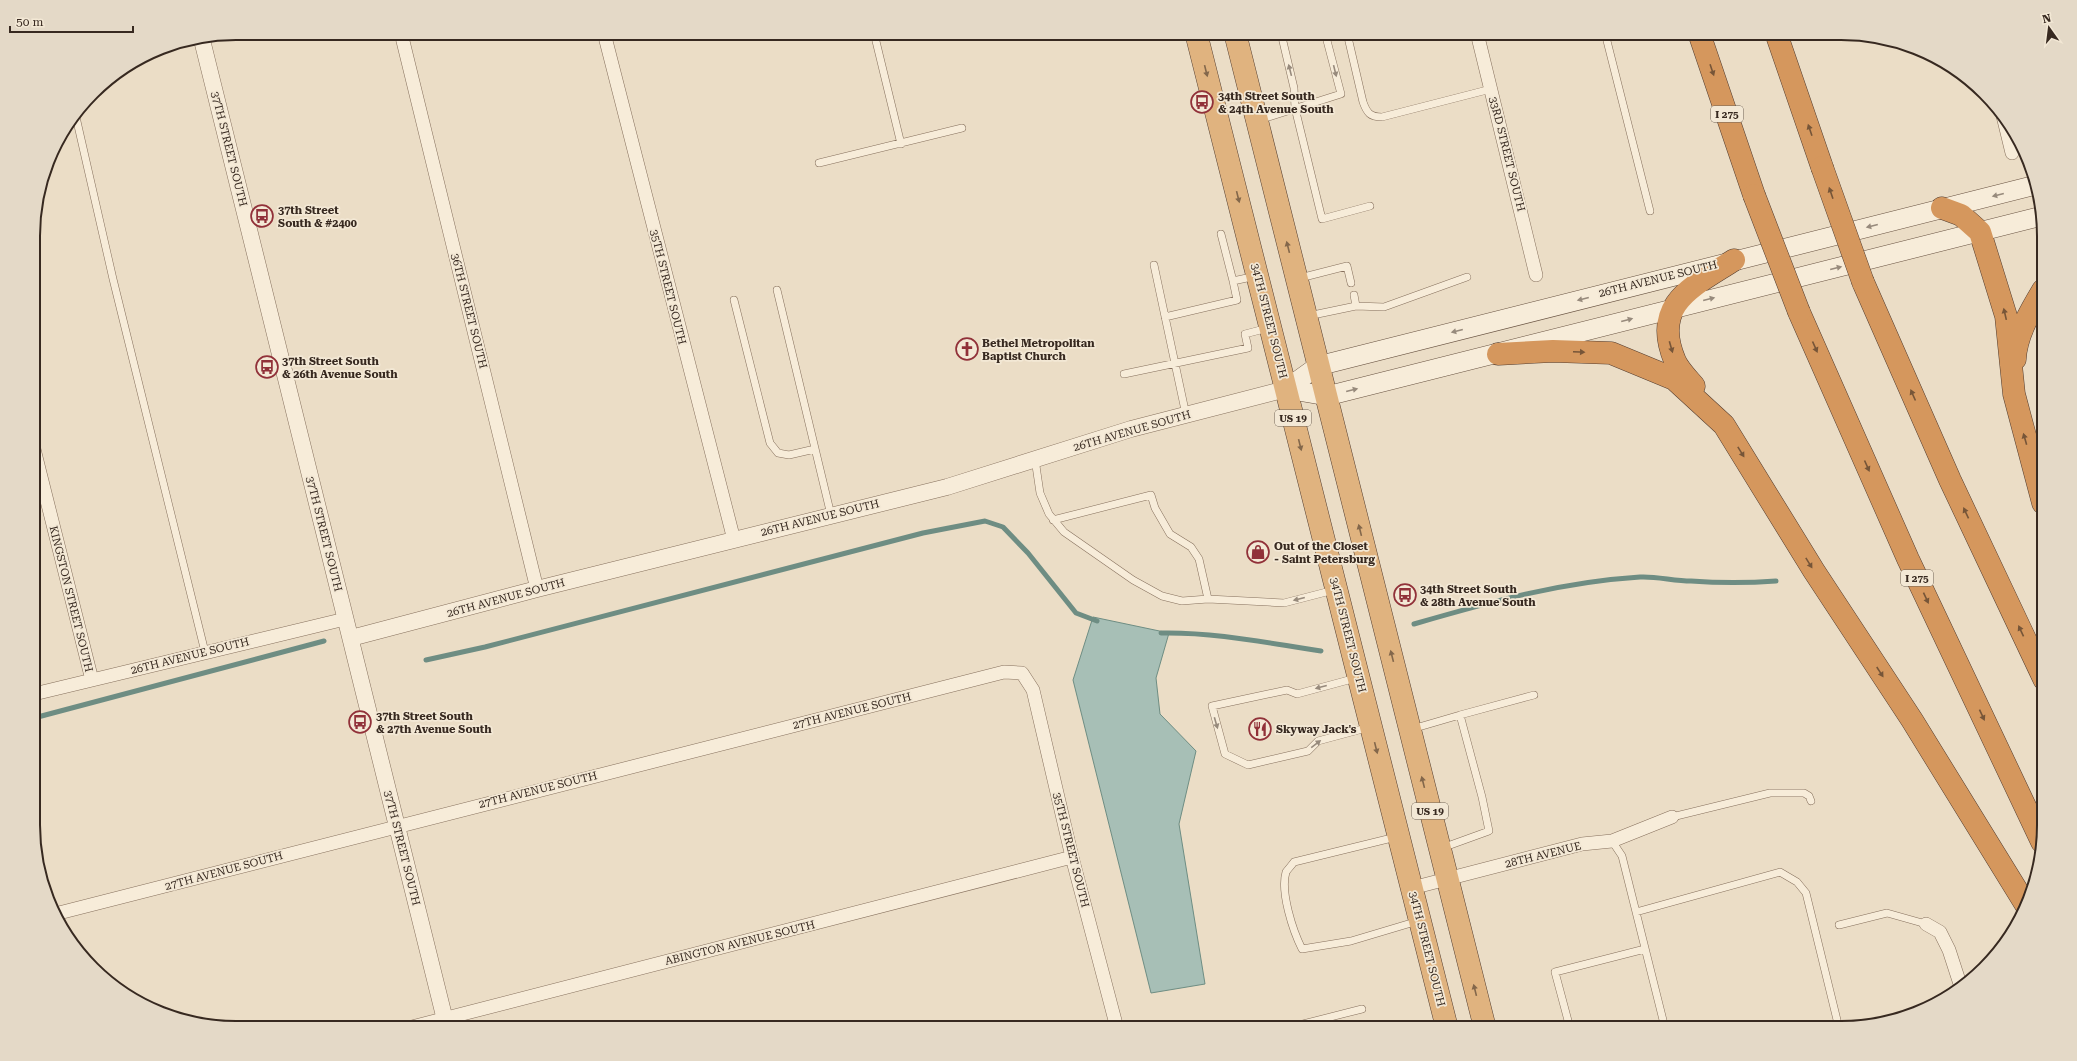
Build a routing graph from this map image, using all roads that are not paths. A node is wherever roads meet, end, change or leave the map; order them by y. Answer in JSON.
{"nodes":[{"id":1,"x":403,"y":40,"type":"edge"},
{"id":2,"x":606,"y":40,"type":"edge"},
{"id":3,"x":876,"y":40,"type":"edge"},
{"id":4,"x":1198,"y":40,"type":"edge"},
{"id":5,"x":1237,"y":40,"type":"edge"},
{"id":6,"x":1283,"y":40,"type":"edge"},
{"id":7,"x":1327,"y":40,"type":"edge"},
{"id":8,"x":1349,"y":40,"type":"edge"},
{"id":9,"x":1479,"y":40,"type":"edge"},
{"id":10,"x":1607,"y":40,"type":"edge"},
{"id":11,"x":1702,"y":40,"type":"edge"},
{"id":12,"x":1778,"y":40,"type":"edge"},
{"id":13,"x":203,"y":43,"type":"edge"},
{"id":14,"x":1491,"y":89,"type":"junction"},
{"id":15,"x":1295,"y":108,"type":"junction"},
{"id":16,"x":1256,"y":120,"type":"junction"},
{"id":17,"x":77,"y":122,"type":"edge"},
{"id":18,"x":962,"y":128,"type":"dead end"},
{"id":19,"x":2007,"y":131,"type":"edge"},
{"id":20,"x":901,"y":144,"type":"junction"},
{"id":21,"x":2012,"y":153,"type":"dead end"},
{"id":22,"x":819,"y":163,"type":"dead end"},
{"id":23,"x":2030,"y":186,"type":"edge"},
{"id":24,"x":1370,"y":206,"type":"dead end"},
{"id":25,"x":1942,"y":208,"type":"junction"},
{"id":26,"x":1650,"y":211,"type":"dead end"},
{"id":27,"x":2036,"y":218,"type":"edge"},
{"id":28,"x":1980,"y":232,"type":"junction"},
{"id":29,"x":1221,"y":234,"type":"dead end"},
{"id":30,"x":1734,"y":260,"type":"junction"},
{"id":31,"x":1154,"y":264,"type":"dead end"},
{"id":32,"x":1536,"y":274,"type":"dead end"},
{"id":33,"x":1258,"y":275,"type":"junction"},
{"id":34,"x":1467,"y":277,"type":"dead end"},
{"id":35,"x":1296,"y":279,"type":"junction"},
{"id":36,"x":1233,"y":281,"type":"junction"},
{"id":37,"x":1351,"y":283,"type":"dead end"},
{"id":38,"x":777,"y":290,"type":"dead end"},
{"id":39,"x":1354,"y":296,"type":"dead end"},
{"id":40,"x":2037,"y":299,"type":"edge"},
{"id":41,"x":734,"y":300,"type":"dead end"},
{"id":42,"x":1356,"y":306,"type":"junction"},
{"id":43,"x":1672,"y":308,"type":"junction"},
{"id":44,"x":1306,"y":316,"type":"junction"},
{"id":45,"x":1165,"y":317,"type":"junction"},
{"id":46,"x":1271,"y":328,"type":"junction"},
{"id":47,"x":1498,"y":354,"type":"junction"},
{"id":48,"x":1175,"y":364,"type":"junction"},
{"id":49,"x":1318,"y":366,"type":"junction"},
{"id":50,"x":1124,"y":374,"type":"dead end"},
{"id":51,"x":1286,"y":389,"type":"junction"},
{"id":52,"x":2014,"y":394,"type":"junction"},
{"id":53,"x":1326,"y":396,"type":"junction"},
{"id":54,"x":1186,"y":415,"type":"junction"},
{"id":55,"x":1724,"y":425,"type":"junction"},
{"id":56,"x":814,"y":449,"type":"junction"},
{"id":57,"x":1035,"y":459,"type":"junction"},
{"id":58,"x":40,"y":473,"type":"edge"},
{"id":59,"x":2037,"y":481,"type":"edge"},
{"id":60,"x":831,"y":515,"type":"junction"},
{"id":61,"x":1053,"y":520,"type":"junction"},
{"id":62,"x":734,"y":540,"type":"junction"},
{"id":63,"x":537,"y":589,"type":"junction"},
{"id":64,"x":1336,"y":590,"type":"junction"},
{"id":65,"x":1208,"y":599,"type":"junction"},
{"id":66,"x":345,"y":619,"type":"junction"},
{"id":67,"x":351,"y":638,"type":"junction"},
{"id":68,"x":205,"y":652,"type":"junction"},
{"id":69,"x":2037,"y":664,"type":"edge"},
{"id":70,"x":1022,"y":673,"type":"joint"},
{"id":71,"x":1358,"y":677,"type":"junction"},
{"id":72,"x":92,"y":680,"type":"junction"},
{"id":73,"x":40,"y":693,"type":"edge"},
{"id":74,"x":1534,"y":695,"type":"dead end"},
{"id":75,"x":1460,"y":715,"type":"junction"},
{"id":76,"x":1371,"y":727,"type":"junction"},
{"id":77,"x":1410,"y":730,"type":"junction"},
{"id":78,"x":1811,"y":801,"type":"dead end"},
{"id":79,"x":1672,"y":817,"type":"joint"},
{"id":80,"x":397,"y":826,"type":"junction"},
{"id":81,"x":2037,"y":831,"type":"edge"},
{"id":82,"x":1399,"y":836,"type":"junction"},
{"id":83,"x":1612,"y":841,"type":"junction"},
{"id":84,"x":1440,"y":849,"type":"junction"},
{"id":85,"x":1072,"y":857,"type":"junction"},
{"id":86,"x":1448,"y":879,"type":"junction"},
{"id":87,"x":1412,"y":888,"type":"junction"},
{"id":88,"x":2022,"y":899,"type":"edge"},
{"id":89,"x":1636,"y":912,"type":"junction"},
{"id":90,"x":60,"y":913,"type":"edge"},
{"id":91,"x":1420,"y":921,"type":"junction"},
{"id":92,"x":1839,"y":924,"type":"dead end"},
{"id":93,"x":1926,"y":924,"type":"joint"},
{"id":94,"x":1645,"y":949,"type":"junction"},
{"id":95,"x":1959,"y":981,"type":"edge"},
{"id":96,"x":1362,"y":1009,"type":"dead end"},
{"id":97,"x":445,"y":1021,"type":"edge"},
{"id":98,"x":453,"y":1021,"type":"edge"},
{"id":99,"x":1115,"y":1021,"type":"edge"},
{"id":100,"x":1315,"y":1021,"type":"edge"},
{"id":101,"x":1445,"y":1021,"type":"edge"},
{"id":102,"x":1483,"y":1021,"type":"edge"},
{"id":103,"x":1568,"y":1021,"type":"edge"},
{"id":104,"x":1663,"y":1021,"type":"edge"},
{"id":105,"x":1837,"y":1021,"type":"edge"}],
"edges":[{"from":1,"to":63,"type":"street","name":"36TH STREET SOUTH"},
{"from":2,"to":62,"type":"street","name":"35TH STREET SOUTH"},
{"from":3,"to":20,"type":"lane"},
{"from":4,"to":33,"type":"highway","name":"34TH STREET SOUTH","number":"US 19","one_way":true},
{"from":5,"to":16,"type":"highway","number":"US 19"},
{"from":15,"to":6,"type":"lane","one_way":true},
{"from":7,"to":15,"type":"lane","one_way":true},
{"from":8,"to":14,"type":"lane"},
{"from":9,"to":14,"type":"street","name":"33RD STREET SOUTH"},
{"from":10,"to":26,"type":"lane"},
{"from":11,"to":81,"type":"highway","number":"I 275","one_way":true,"bridge":true},
{"from":69,"to":12,"type":"highway","one_way":true,"bridge":true},
{"from":13,"to":66,"type":"street","name":"37TH STREET SOUTH"},
{"from":14,"to":32,"type":"street","name":"33RD STREET SOUTH"},
{"from":15,"to":16,"type":"lane"},
{"from":15,"to":24,"type":"lane"},
{"from":35,"to":16,"type":"highway","number":"US 19","one_way":true},
{"from":17,"to":68,"type":"lane"},
{"from":18,"to":20,"type":"lane"},
{"from":19,"to":21,"type":"street"},
{"from":20,"to":22,"type":"lane"},
{"from":23,"to":25,"type":"main road","name":"26TH AVENUE SOUTH","one_way":true},
{"from":25,"to":28,"type":"highway"},
{"from":25,"to":30,"type":"main road","name":"26TH AVENUE SOUTH","one_way":true},
{"from":27,"to":28,"type":"main road","name":"26TH AVENUE SOUTH"},
{"from":43,"to":28,"type":"main road","name":"26TH AVENUE SOUTH","one_way":true},
{"from":52,"to":28,"type":"highway","one_way":true},
{"from":29,"to":36,"type":"lane"},
{"from":30,"to":43,"type":"highway"},
{"from":30,"to":49,"type":"main road","name":"26TH AVENUE SOUTH","one_way":true},
{"from":31,"to":45,"type":"lane"},
{"from":33,"to":36,"type":"lane"},
{"from":33,"to":46,"type":"highway","name":"34TH STREET SOUTH","number":"US 19"},
{"from":34,"to":42,"type":"lane"},
{"from":35,"to":37,"type":"lane"},
{"from":35,"to":44,"type":"highway","number":"US 19"},
{"from":36,"to":45,"type":"lane"},
{"from":38,"to":56,"type":"lane"},
{"from":39,"to":42,"type":"lane"},
{"from":40,"to":52,"type":"highway"},
{"from":41,"to":56,"type":"lane"},
{"from":42,"to":44,"type":"lane"},
{"from":47,"to":43,"type":"main road","name":"26TH AVENUE SOUTH","one_way":true},
{"from":43,"to":55,"type":"highway","one_way":true},
{"from":44,"to":49,"type":"highway","number":"US 19"},
{"from":45,"to":48,"type":"lane"},
{"from":46,"to":48,"type":"lane"},
{"from":46,"to":51,"type":"highway","name":"34TH STREET SOUTH","number":"US 19"},
{"from":53,"to":47,"type":"main road","name":"26TH AVENUE SOUTH","one_way":true},
{"from":47,"to":55,"type":"highway","one_way":true},
{"from":48,"to":50,"type":"lane"},
{"from":48,"to":54,"type":"lane"},
{"from":49,"to":51,"type":"main road","name":"26TH AVENUE SOUTH"},
{"from":49,"to":53,"type":"highway","number":"US 19"},
{"from":51,"to":53,"type":"main road","name":"26TH AVENUE SOUTH"},
{"from":51,"to":54,"type":"street","name":"26TH AVENUE SOUTH"},
{"from":51,"to":64,"type":"highway","name":"34TH STREET SOUTH","number":"US 19","one_way":true},
{"from":59,"to":52,"type":"highway","one_way":true},
{"from":77,"to":53,"type":"highway","number":"US 19","one_way":true},
{"from":54,"to":57,"type":"street","name":"26TH AVENUE SOUTH"},
{"from":55,"to":88,"type":"highway","one_way":true},
{"from":56,"to":60,"type":"lane"},
{"from":57,"to":60,"type":"street","name":"26TH AVENUE SOUTH"},
{"from":57,"to":61,"type":"lane"},
{"from":58,"to":72,"type":"street","name":"KINGSTON STREET SOUTH"},
{"from":60,"to":62,"type":"street","name":"26TH AVENUE SOUTH"},
{"from":61,"to":65,"type":"lane"},
{"from":61,"to":65,"type":"lane"},
{"from":62,"to":63,"type":"street","name":"26TH AVENUE SOUTH"},
{"from":63,"to":67,"type":"street","name":"26TH AVENUE SOUTH"},
{"from":64,"to":65,"type":"lane","one_way":true},
{"from":64,"to":71,"type":"highway","name":"34TH STREET SOUTH","number":"US 19"},
{"from":66,"to":67,"type":"street","name":"37TH STREET SOUTH"},
{"from":66,"to":68,"type":"street","name":"26TH AVENUE SOUTH"},
{"from":67,"to":80,"type":"street","name":"37TH STREET SOUTH"},
{"from":68,"to":72,"type":"street","name":"26TH AVENUE SOUTH"},
{"from":70,"to":80,"type":"street","name":"27TH AVENUE SOUTH"},
{"from":70,"to":85,"type":"street","name":"35TH STREET SOUTH"},
{"from":71,"to":76,"type":"highway","name":"34TH STREET SOUTH","number":"US 19"},
{"from":71,"to":76,"type":"lane","one_way":true},
{"from":72,"to":73,"type":"street","name":"26TH AVENUE SOUTH"},
{"from":74,"to":75,"type":"lane"},
{"from":75,"to":77,"type":"lane"},
{"from":75,"to":84,"type":"lane"},
{"from":76,"to":82,"type":"highway","name":"34TH STREET SOUTH","number":"US 19","one_way":true},
{"from":84,"to":77,"type":"highway","number":"US 19","one_way":true},
{"from":78,"to":79,"type":"lane"},
{"from":79,"to":83,"type":"street","name":"28TH AVENUE"},
{"from":80,"to":90,"type":"street","name":"27TH AVENUE SOUTH"},
{"from":80,"to":97,"type":"street","name":"37TH STREET SOUTH"},
{"from":82,"to":87,"type":"highway","name":"34TH STREET SOUTH","number":"US 19"},
{"from":82,"to":91,"type":"lane"},
{"from":83,"to":86,"type":"street","name":"28TH AVENUE"},
{"from":83,"to":89,"type":"lane"},
{"from":84,"to":86,"type":"highway","number":"US 19"},
{"from":85,"to":98,"type":"street","name":"ABINGTON AVENUE SOUTH"},
{"from":85,"to":99,"type":"street","name":"35TH STREET SOUTH"},
{"from":86,"to":87,"type":"street","name":"28TH AVENUE"},
{"from":102,"to":86,"type":"highway","number":"US 19","one_way":true},
{"from":87,"to":91,"type":"highway","name":"34TH STREET SOUTH","number":"US 19"},
{"from":89,"to":94,"type":"lane"},
{"from":89,"to":105,"type":"lane"},
{"from":91,"to":101,"type":"highway","name":"34TH STREET SOUTH","number":"US 19"},
{"from":92,"to":93,"type":"lane"},
{"from":93,"to":95,"type":"street"},
{"from":94,"to":103,"type":"lane"},
{"from":94,"to":104,"type":"lane"},
{"from":96,"to":100,"type":"lane"}]}
